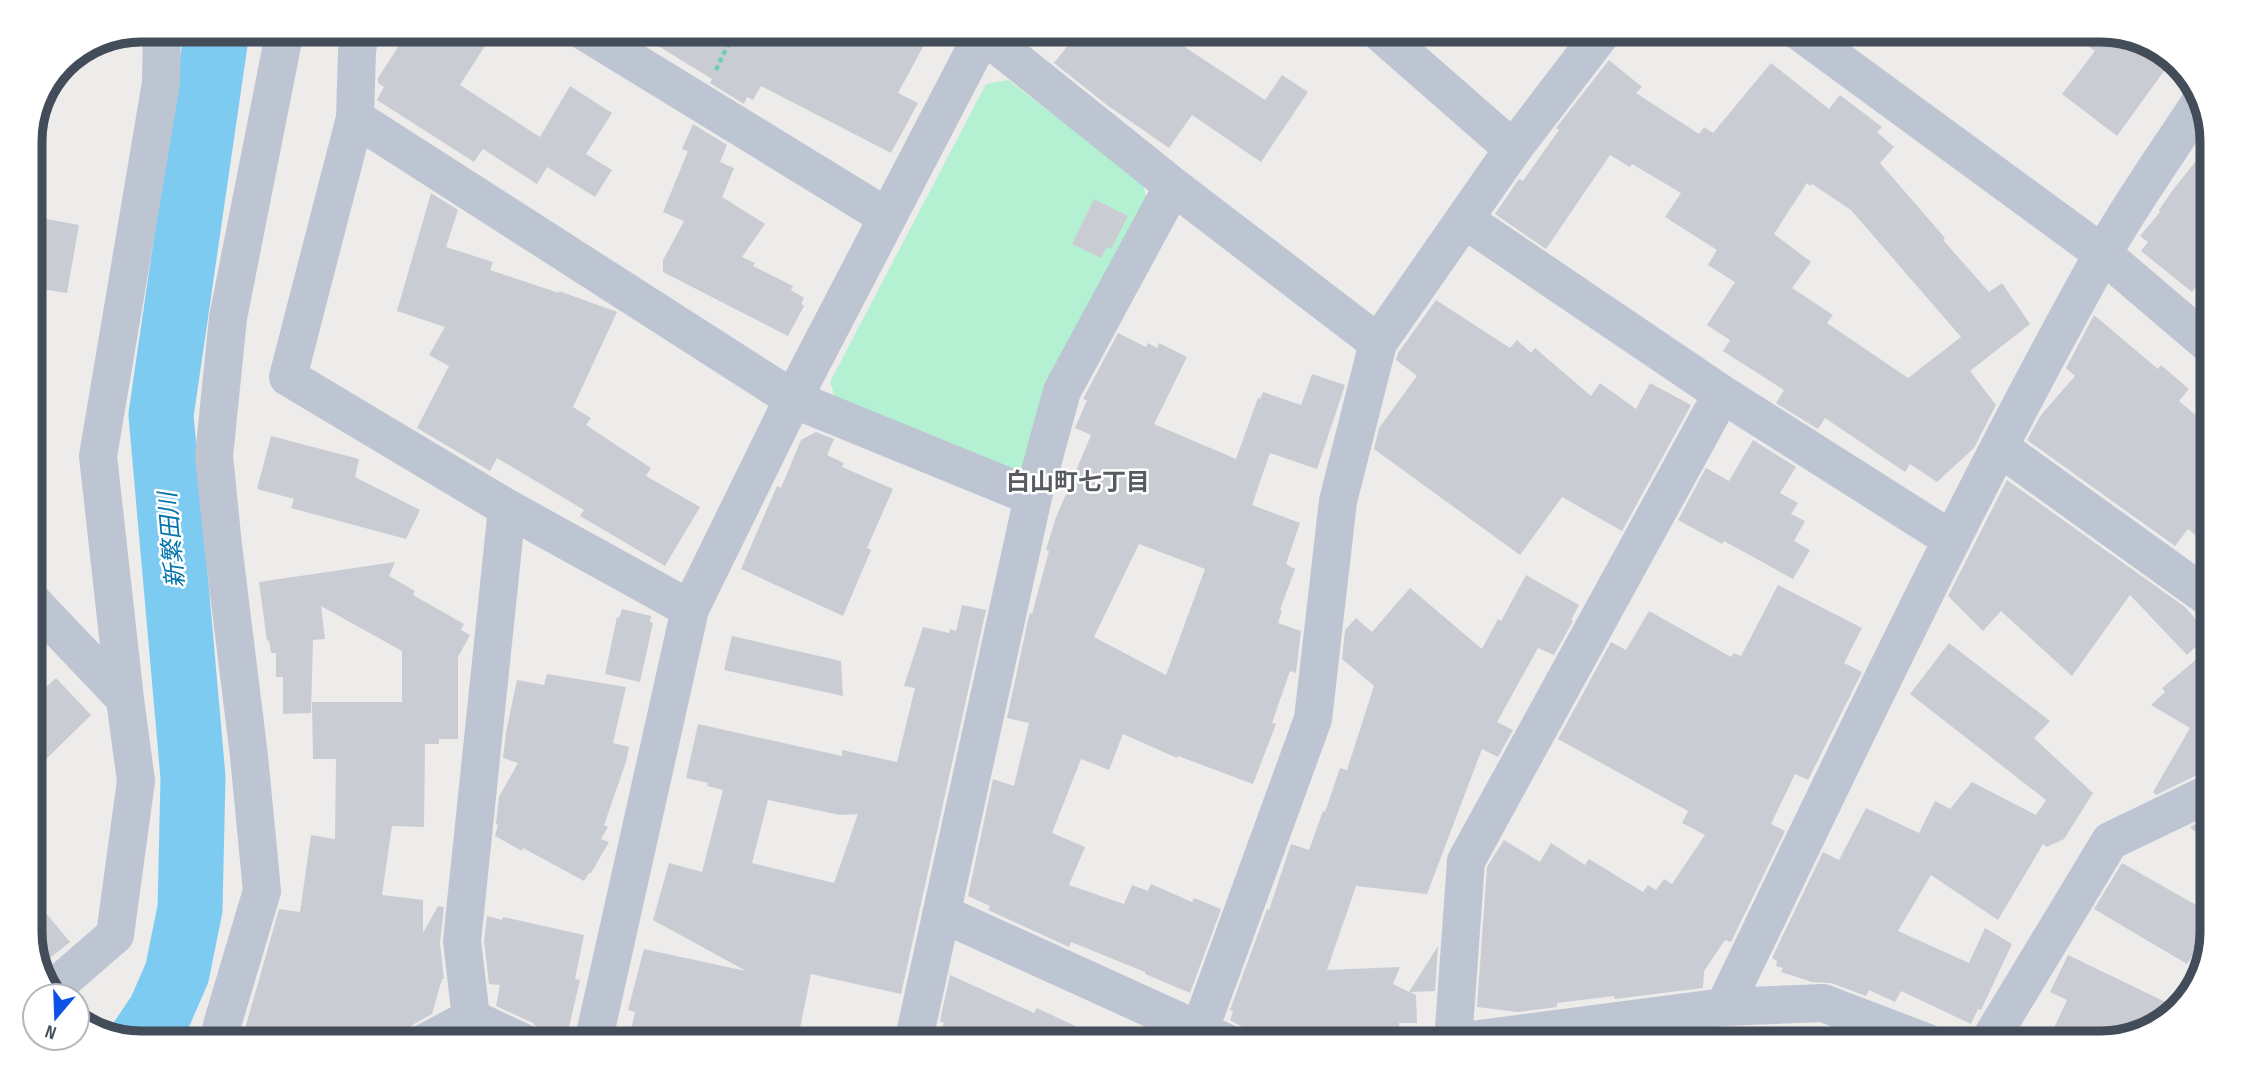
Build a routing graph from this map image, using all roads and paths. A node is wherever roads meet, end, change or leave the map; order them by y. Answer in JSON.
{"nodes":[{"id":1,"x":162,"y":42,"type":"edge"},
{"id":2,"x":283,"y":42,"type":"edge"},
{"id":3,"x":358,"y":42,"type":"edge"},
{"id":4,"x":602,"y":42,"type":"edge"},
{"id":5,"x":976,"y":42,"type":"edge"},
{"id":6,"x":996,"y":42,"type":"edge"},
{"id":7,"x":1391,"y":42,"type":"edge"},
{"id":8,"x":1595,"y":42,"type":"edge"},
{"id":9,"x":1813,"y":42,"type":"edge"},
{"id":10,"x":2195,"y":110,"type":"edge"},
{"id":11,"x":355,"y":118,"type":"junction"},
{"id":12,"x":1513,"y":149,"type":"junction"},
{"id":13,"x":1173,"y":186,"type":"junction"},
{"id":14,"x":887,"y":217,"type":"junction"},
{"id":15,"x":1465,"y":220,"type":"junction"},
{"id":16,"x":2103,"y":254,"type":"junction"},
{"id":17,"x":2200,"y":338,"type":"edge"},
{"id":18,"x":1378,"y":343,"type":"junction"},
{"id":19,"x":1721,"y":394,"type":"junction"},
{"id":20,"x":793,"y":399,"type":"junction"},
{"id":21,"x":1999,"y":447,"type":"junction"},
{"id":22,"x":1033,"y":497,"type":"junction"},
{"id":23,"x":507,"y":508,"type":"junction"},
{"id":24,"x":1952,"y":540,"type":"junction"},
{"id":25,"x":2200,"y":591,"type":"edge"},
{"id":26,"x":690,"y":608,"type":"junction"},
{"id":27,"x":42,"y":612,"type":"edge"},
{"id":28,"x":125,"y":699,"type":"junction"},
{"id":29,"x":2200,"y":798,"type":"edge"},
{"id":30,"x":943,"y":914,"type":"junction"},
{"id":31,"x":61,"y":982,"type":"edge"},
{"id":32,"x":1724,"y":1007,"type":"junction"},
{"id":33,"x":471,"y":1018,"type":"junction"},
{"id":34,"x":221,"y":1031,"type":"edge"},
{"id":35,"x":447,"y":1031,"type":"edge"},
{"id":36,"x":499,"y":1031,"type":"edge"},
{"id":37,"x":596,"y":1031,"type":"edge"},
{"id":38,"x":916,"y":1031,"type":"edge"},
{"id":39,"x":1203,"y":1031,"type":"edge"},
{"id":40,"x":1216,"y":1031,"type":"edge"},
{"id":41,"x":1452,"y":1031,"type":"edge"},
{"id":42,"x":1542,"y":1031,"type":"edge"},
{"id":43,"x":1896,"y":1031,"type":"edge"},
{"id":44,"x":1995,"y":1031,"type":"edge"}],
"edges":[{"from":1,"to":28,"type":"street"},
{"from":2,"to":34,"type":"street"},
{"from":3,"to":11,"type":"street"},
{"from":4,"to":14,"type":"street"},
{"from":5,"to":14,"type":"street"},
{"from":6,"to":13,"type":"street"},
{"from":7,"to":12,"type":"street"},
{"from":8,"to":12,"type":"street"},
{"from":9,"to":16,"type":"street"},
{"from":10,"to":16,"type":"street"},
{"from":11,"to":20,"type":"street"},
{"from":11,"to":23,"type":"street"},
{"from":12,"to":15,"type":"street"},
{"from":13,"to":18,"type":"street"},
{"from":13,"to":22,"type":"street"},
{"from":14,"to":20,"type":"street"},
{"from":15,"to":18,"type":"street"},
{"from":15,"to":19,"type":"street"},
{"from":16,"to":17,"type":"street"},
{"from":16,"to":21,"type":"street"},
{"from":18,"to":40,"type":"street"},
{"from":19,"to":24,"type":"street"},
{"from":19,"to":41,"type":"street"},
{"from":20,"to":22,"type":"street"},
{"from":20,"to":26,"type":"street"},
{"from":21,"to":24,"type":"street"},
{"from":21,"to":25,"type":"street"},
{"from":22,"to":30,"type":"street"},
{"from":23,"to":26,"type":"street"},
{"from":23,"to":33,"type":"street"},
{"from":24,"to":32,"type":"street"},
{"from":26,"to":37,"type":"street"},
{"from":27,"to":28,"type":"street"},
{"from":28,"to":31,"type":"street"},
{"from":29,"to":44,"type":"street"},
{"from":30,"to":38,"type":"street"},
{"from":30,"to":39,"type":"street"},
{"from":32,"to":42,"type":"street"},
{"from":32,"to":43,"type":"street"},
{"from":33,"to":35,"type":"street"},
{"from":33,"to":36,"type":"street"}]}
